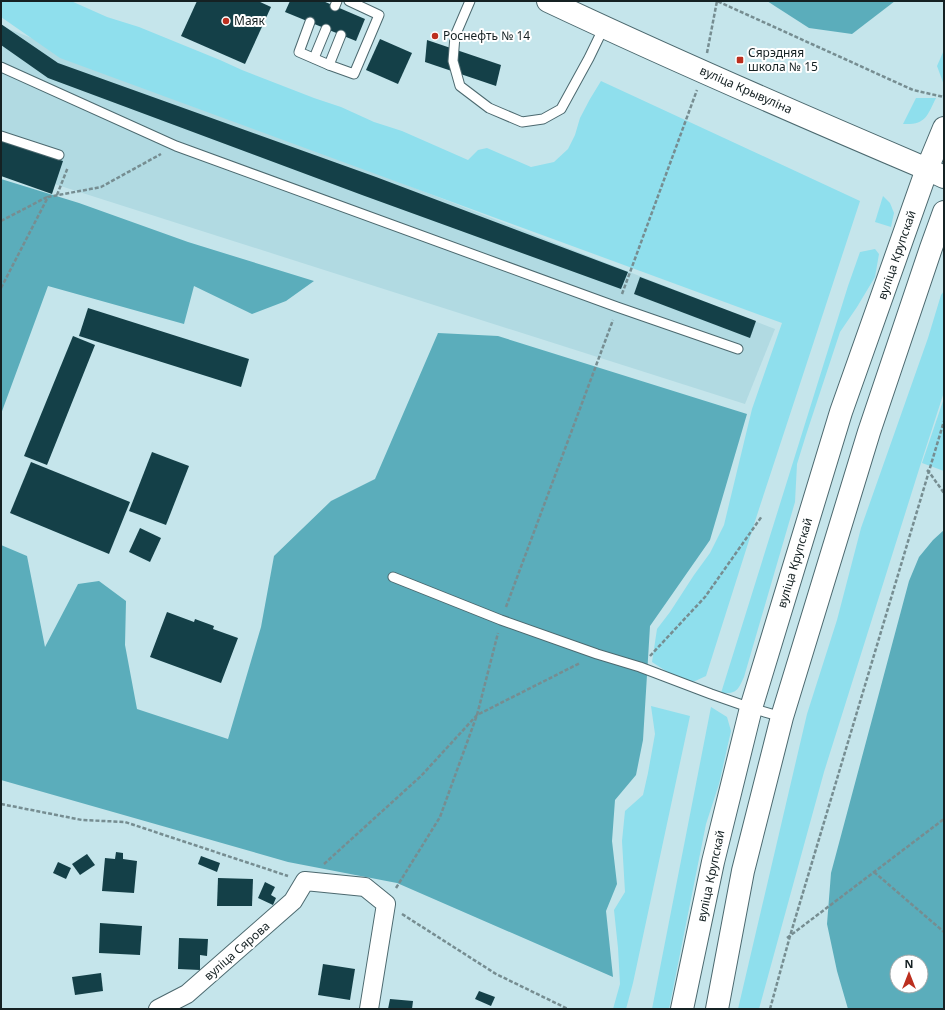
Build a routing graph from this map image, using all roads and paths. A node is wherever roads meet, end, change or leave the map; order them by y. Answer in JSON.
{"nodes":[{"id":1,"x":470,"y":1,"type":"edge"},
{"id":2,"x":548,"y":1,"type":"edge"},
{"id":3,"x":352,"y":2,"type":"edge"},
{"id":4,"x":350,"y":12,"type":"dead end"},
{"id":5,"x":310,"y":22,"type":"dead end"},
{"id":6,"x":604,"y":27,"type":"junction"},
{"id":7,"x":326,"y":29,"type":"dead end"},
{"id":8,"x":341,"y":35,"type":"dead end"},
{"id":9,"x":314,"y":58,"type":"junction"},
{"id":10,"x":329,"y":65,"type":"junction"},
{"id":11,"x":1,"y":67,"type":"edge"},
{"id":12,"x":704,"y":72,"type":"junction"},
{"id":13,"x":944,"y":97,"type":"edge"},
{"id":14,"x":944,"y":128,"type":"edge"},
{"id":15,"x":1,"y":136,"type":"edge"},
{"id":16,"x":176,"y":146,"type":"junction"},
{"id":17,"x":59,"y":155,"type":"joint"},
{"id":18,"x":936,"y":173,"type":"edge"},
{"id":19,"x":57,"y":195,"type":"junction"},
{"id":20,"x":48,"y":197,"type":"junction"},
{"id":21,"x":944,"y":212,"type":"edge"},
{"id":22,"x":1,"y":221,"type":"edge"},
{"id":23,"x":1,"y":288,"type":"edge"},
{"id":24,"x":617,"y":307,"type":"junction"},
{"id":25,"x":738,"y":349,"type":"dead end"},
{"id":26,"x":944,"y":421,"type":"edge"},
{"id":27,"x":928,"y":471,"type":"junction"},
{"id":28,"x":944,"y":494,"type":"edge"},
{"id":29,"x":762,"y":516,"type":"dead end"},
{"id":30,"x":393,"y":577,"type":"dead end"},
{"id":31,"x":501,"y":620,"type":"junction"},
{"id":32,"x":597,"y":654,"type":"junction"},
{"id":33,"x":640,"y":667,"type":"junction"},
{"id":34,"x":751,"y":708,"type":"junction"},
{"id":35,"x":477,"y":715,"type":"junction"},
{"id":36,"x":782,"y":717,"type":"junction"},
{"id":37,"x":1,"y":804,"type":"edge"},
{"id":38,"x":944,"y":819,"type":"edge"},
{"id":39,"x":874,"y":872,"type":"junction"},
{"id":40,"x":305,"y":881,"type":"junction"},
{"id":41,"x":386,"y":904,"type":"junction"},
{"id":42,"x":944,"y":932,"type":"edge"},
{"id":43,"x":788,"y":937,"type":"junction"},
{"id":44,"x":158,"y":1009,"type":"edge"},
{"id":45,"x":369,"y":1009,"type":"edge"},
{"id":46,"x":568,"y":1009,"type":"edge"},
{"id":47,"x":682,"y":1009,"type":"edge"},
{"id":48,"x":717,"y":1009,"type":"edge"},
{"id":49,"x":770,"y":1009,"type":"edge"}],
"edges":[{"from":1,"to":6,"type":"lane"},
{"from":2,"to":6,"type":"main road","name":"вуліца Крывуліна"},
{"from":3,"to":4,"type":"lane"},
{"from":3,"to":10,"type":"lane"},
{"from":5,"to":9,"type":"lane"},
{"from":6,"to":12,"type":"main road","name":"вуліца Крывуліна"},
{"from":7,"to":9,"type":"lane"},
{"from":8,"to":10,"type":"lane"},
{"from":9,"to":10,"type":"lane"},
{"from":11,"to":16,"type":"lane"},
{"from":12,"to":13,"type":"path"},
{"from":12,"to":18,"type":"main road","name":"вуліца Крывуліна"},
{"from":12,"to":24,"type":"path"},
{"from":14,"to":18,"type":"main road","name":"вуліца Крупскай"},
{"from":15,"to":17,"type":"lane"},
{"from":16,"to":19,"type":"path"},
{"from":16,"to":24,"type":"lane"},
{"from":17,"to":19,"type":"path"},
{"from":18,"to":34,"type":"main road","name":"вуліца Крупскай"},
{"from":19,"to":20,"type":"path"},
{"from":20,"to":22,"type":"path"},
{"from":20,"to":23,"type":"path"},
{"from":21,"to":36,"type":"main road"},
{"from":24,"to":25,"type":"lane"},
{"from":24,"to":31,"type":"path"},
{"from":26,"to":27,"type":"path"},
{"from":27,"to":28,"type":"path"},
{"from":27,"to":43,"type":"path"},
{"from":29,"to":33,"type":"path"},
{"from":30,"to":31,"type":"lane"},
{"from":31,"to":32,"type":"lane"},
{"from":31,"to":35,"type":"path"},
{"from":32,"to":33,"type":"lane"},
{"from":32,"to":35,"type":"path"},
{"from":33,"to":34,"type":"lane"},
{"from":34,"to":36,"type":"lane"},
{"from":34,"to":47,"type":"main road","name":"вуліца Крупскай"},
{"from":35,"to":40,"type":"path"},
{"from":35,"to":41,"type":"path"},
{"from":36,"to":48,"type":"main road"},
{"from":37,"to":40,"type":"path"},
{"from":38,"to":39,"type":"path"},
{"from":39,"to":42,"type":"path"},
{"from":39,"to":43,"type":"path"},
{"from":40,"to":41,"type":"street"},
{"from":40,"to":44,"type":"street","name":"вуліца Сярова"},
{"from":41,"to":45,"type":"street"},
{"from":41,"to":46,"type":"path"},
{"from":43,"to":49,"type":"path"}]}
